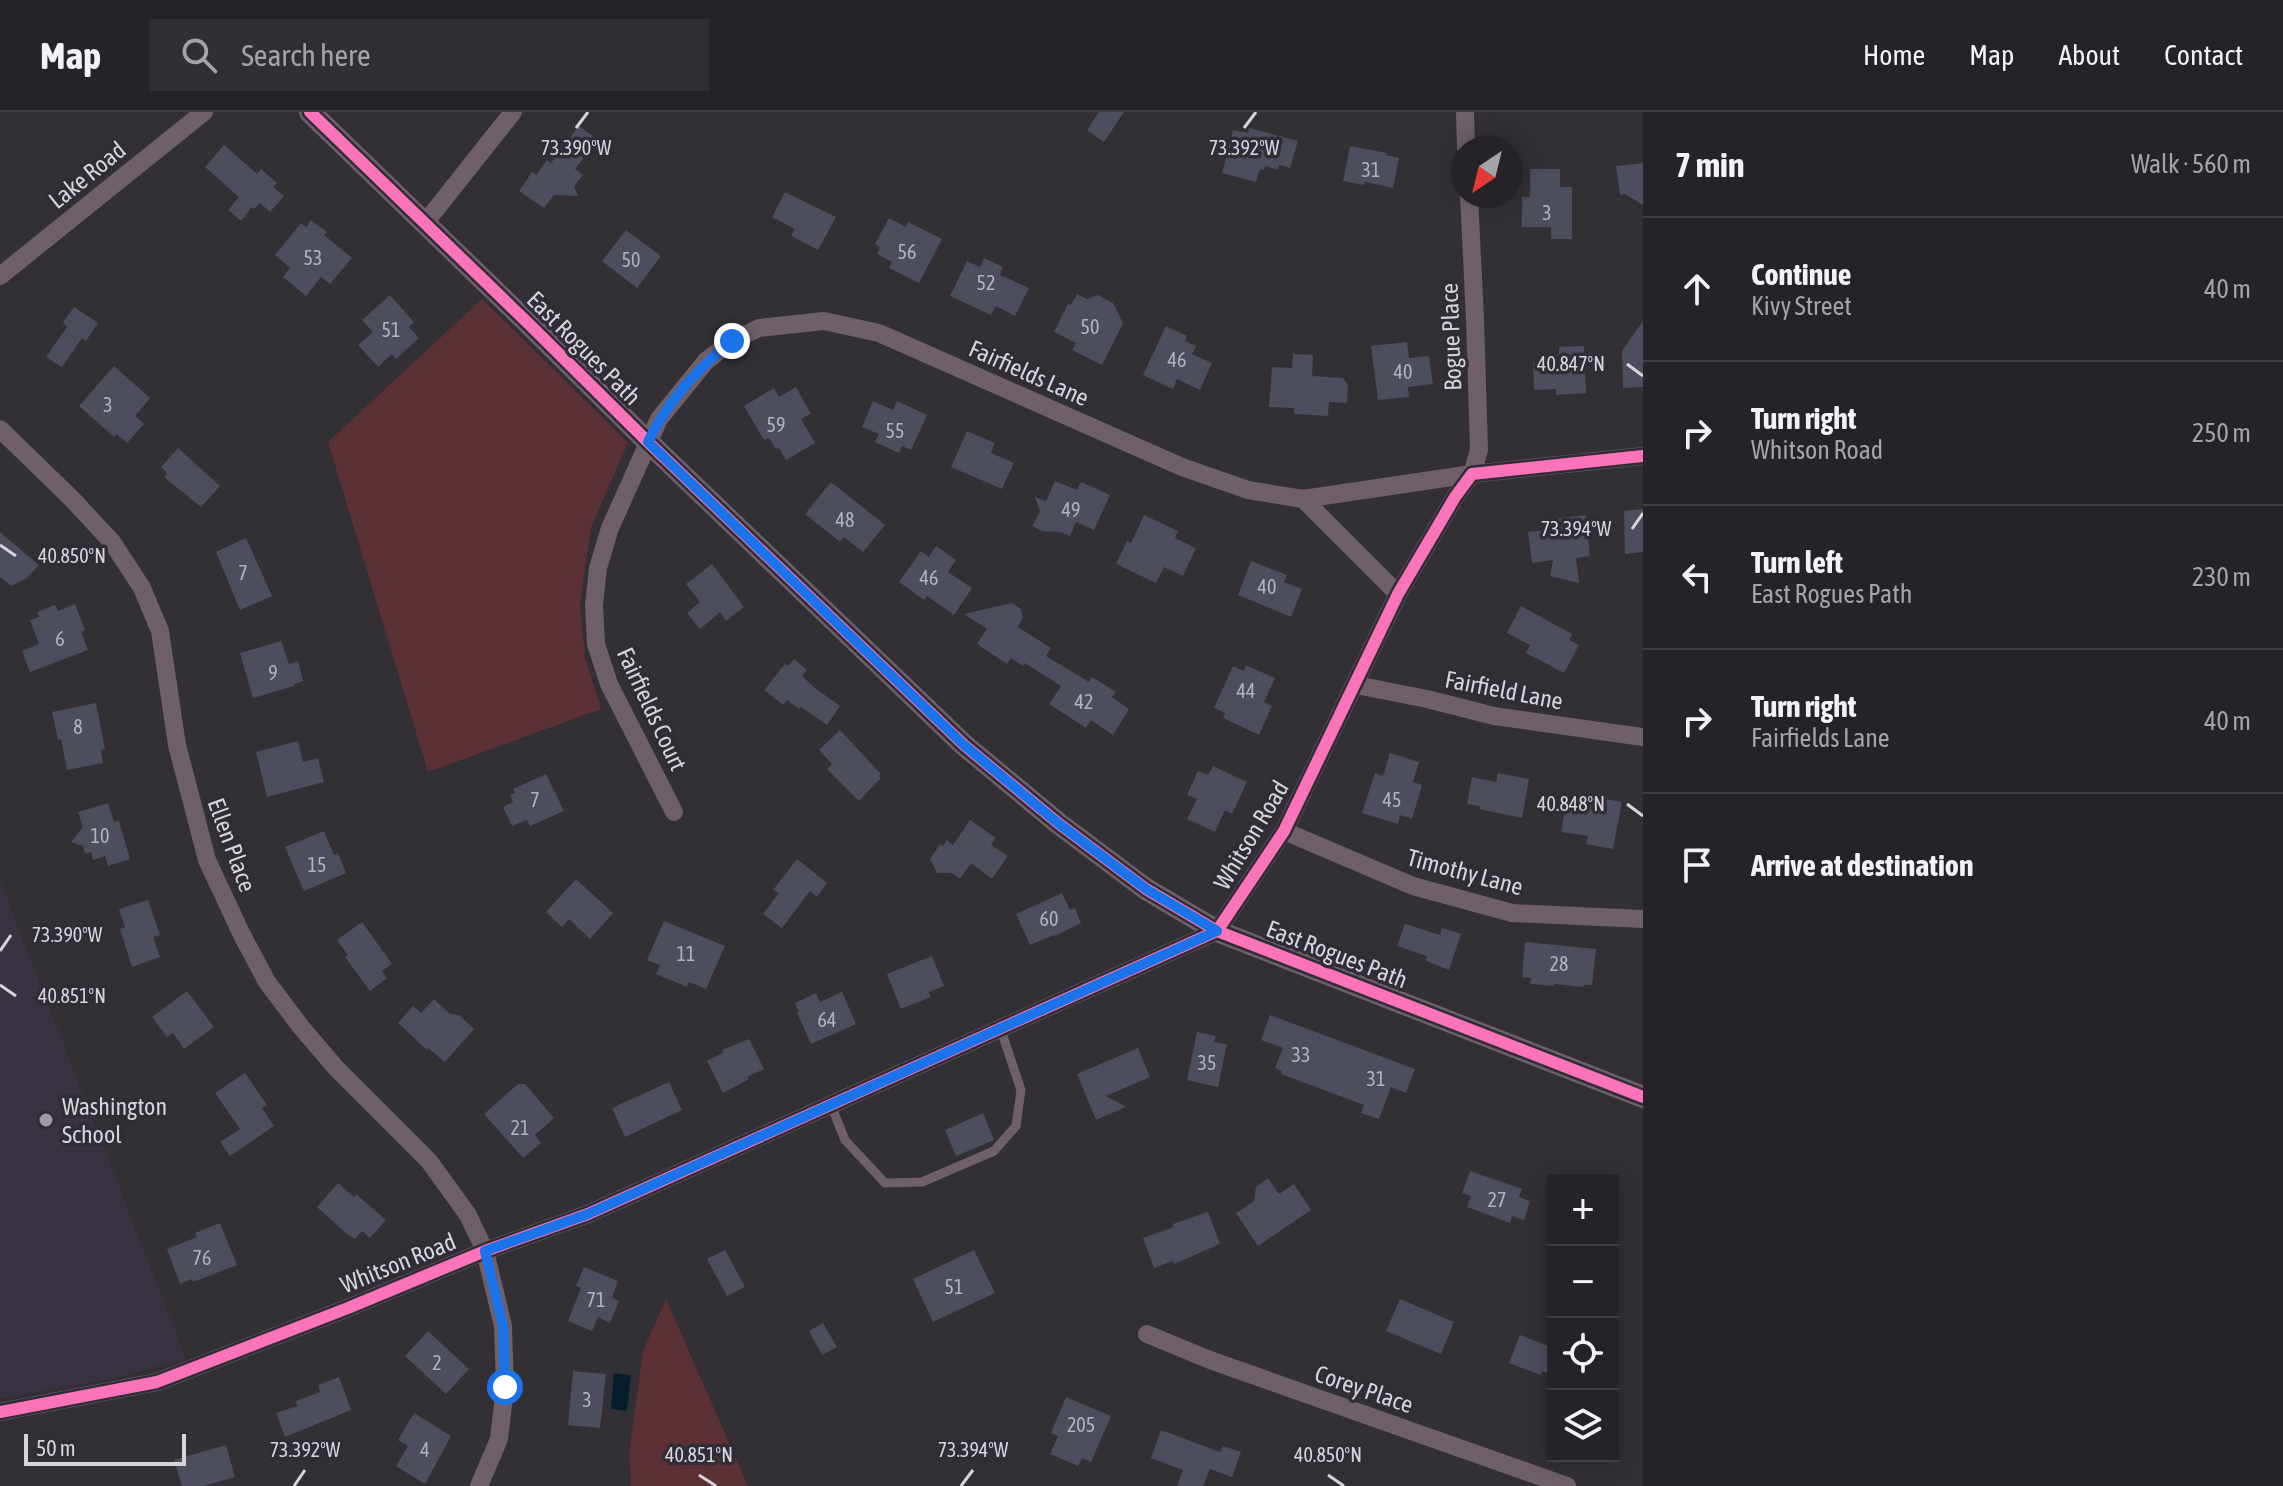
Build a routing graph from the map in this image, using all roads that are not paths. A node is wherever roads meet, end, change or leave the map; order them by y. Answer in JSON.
{"nodes":[{"id":1,"x":204,"y":112,"type":"edge"},
{"id":2,"x":310,"y":112,"type":"edge"},
{"id":3,"x":513,"y":112,"type":"edge"},
{"id":4,"x":1465,"y":112,"type":"edge"},
{"id":5,"x":1466,"y":136,"type":"edge"},
{"id":6,"x":1469,"y":208,"type":"edge"},
{"id":7,"x":425,"y":223,"type":"junction"},
{"id":8,"x":0,"y":276,"type":"edge"},
{"id":9,"x":0,"y":429,"type":"edge"},
{"id":10,"x":648,"y":442,"type":"junction"},
{"id":11,"x":1643,"y":456,"type":"edge"},
{"id":12,"x":1472,"y":474,"type":"junction"},
{"id":13,"x":1303,"y":499,"type":"junction"},
{"id":14,"x":1398,"y":594,"type":"junction"},
{"id":15,"x":1356,"y":685,"type":"junction"},
{"id":16,"x":1643,"y":737,"type":"edge"},
{"id":17,"x":674,"y":812,"type":"dead end"},
{"id":18,"x":1284,"y":831,"type":"junction"},
{"id":19,"x":1643,"y":919,"type":"edge"},
{"id":20,"x":1217,"y":931,"type":"junction"},
{"id":21,"x":1001,"y":1030,"type":"junction"},
{"id":22,"x":1643,"y":1097,"type":"edge"},
{"id":23,"x":831,"y":1105,"type":"junction"},
{"id":24,"x":485,"y":1251,"type":"junction"},
{"id":25,"x":1147,"y":1334,"type":"dead end"},
{"id":26,"x":0,"y":1412,"type":"edge"},
{"id":27,"x":479,"y":1486,"type":"edge"},
{"id":28,"x":1567,"y":1486,"type":"edge"}],
"edges":[{"from":1,"to":8,"type":"street","name":"Lake Road"},
{"from":2,"to":7,"type":"street","name":"East Rogues Path"},
{"from":3,"to":7,"type":"street"},
{"from":4,"to":5,"type":"street"},
{"from":6,"to":12,"type":"street","name":"Bogue Place"},
{"from":7,"to":10,"type":"street","name":"East Rogues Path"},
{"from":9,"to":24,"type":"street","name":"Ellen Place"},
{"from":10,"to":13,"type":"street","name":"Fairfields Lane"},
{"from":10,"to":17,"type":"street","name":"Fairfields Court"},
{"from":10,"to":20,"type":"street","name":"East Rogues Path"},
{"from":11,"to":12,"type":"street"},
{"from":12,"to":13,"type":"street"},
{"from":12,"to":14,"type":"street","name":"Whitson Road"},
{"from":13,"to":14,"type":"street"},
{"from":14,"to":15,"type":"street","name":"Whitson Road"},
{"from":15,"to":16,"type":"street","name":"Fairfield Lane"},
{"from":15,"to":18,"type":"street","name":"Whitson Road"},
{"from":18,"to":19,"type":"street","name":"Timothy Lane"},
{"from":18,"to":20,"type":"street","name":"Whitson Road"},
{"from":20,"to":21,"type":"street","name":"Whitson Road"},
{"from":20,"to":22,"type":"street","name":"East Rogues Path"},
{"from":21,"to":23,"type":"street","name":"Whitson Road"},
{"from":21,"to":23,"type":"lane"},
{"from":23,"to":24,"type":"street","name":"Whitson Road"},
{"from":24,"to":26,"type":"street","name":"Whitson Road"},
{"from":24,"to":27,"type":"street","name":"Ellen Place"},
{"from":25,"to":28,"type":"street","name":"Corey Place"}]}
